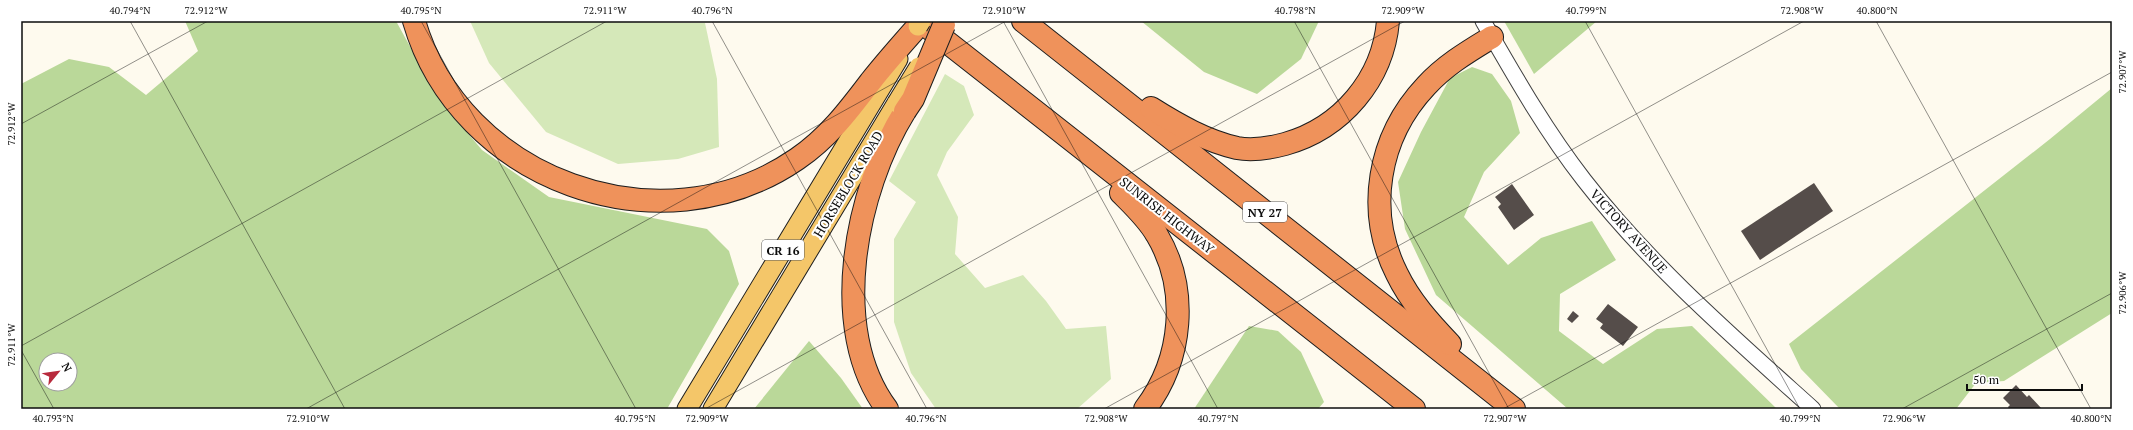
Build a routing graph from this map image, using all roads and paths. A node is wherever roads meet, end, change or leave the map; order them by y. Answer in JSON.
{"nodes":[{"id":1,"x":414,"y":21,"type":"edge"},
{"id":2,"x":1023,"y":21,"type":"edge"},
{"id":3,"x":1388,"y":21,"type":"edge"},
{"id":4,"x":919,"y":23,"type":"edge"},
{"id":5,"x":945,"y":23,"type":"edge"},
{"id":6,"x":1487,"y":29,"type":"edge"},
{"id":7,"x":1063,"y":53,"type":"junction"},
{"id":8,"x":874,"y":88,"type":"junction"},
{"id":9,"x":901,"y":107,"type":"junction"},
{"id":10,"x":1041,"y":116,"type":"junction"},
{"id":11,"x":1510,"y":406,"type":"edge"},
{"id":12,"x":687,"y":409,"type":"edge"},
{"id":13,"x":712,"y":409,"type":"edge"},
{"id":14,"x":887,"y":409,"type":"edge"},
{"id":15,"x":1145,"y":409,"type":"edge"},
{"id":16,"x":1414,"y":409,"type":"edge"},
{"id":17,"x":1813,"y":409,"type":"edge"}],
"edges":[{"from":1,"to":8,"type":"highway"},
{"from":2,"to":7,"type":"highway","number":"NY 27"},
{"from":3,"to":7,"type":"highway"},
{"from":4,"to":8,"type":"highway"},
{"from":4,"to":10,"type":"highway","name":"SUNRISE HIGHWAY"},
{"from":5,"to":9,"type":"highway","bridge":true},
{"from":6,"to":11,"type":"highway"},
{"from":6,"to":17,"type":"street","name":"VICTORY AVENUE"},
{"from":7,"to":11,"type":"highway","number":"NY 27"},
{"from":8,"to":12,"type":"main road","name":"HORSEBLOCK ROAD","number":"CR 16"},
{"from":9,"to":13,"type":"main road","name":"HORSEBLOCK ROAD","number":"CR 16"},
{"from":9,"to":14,"type":"highway"},
{"from":10,"to":15,"type":"highway"},
{"from":10,"to":16,"type":"highway","name":"SUNRISE HIGHWAY"}]}
